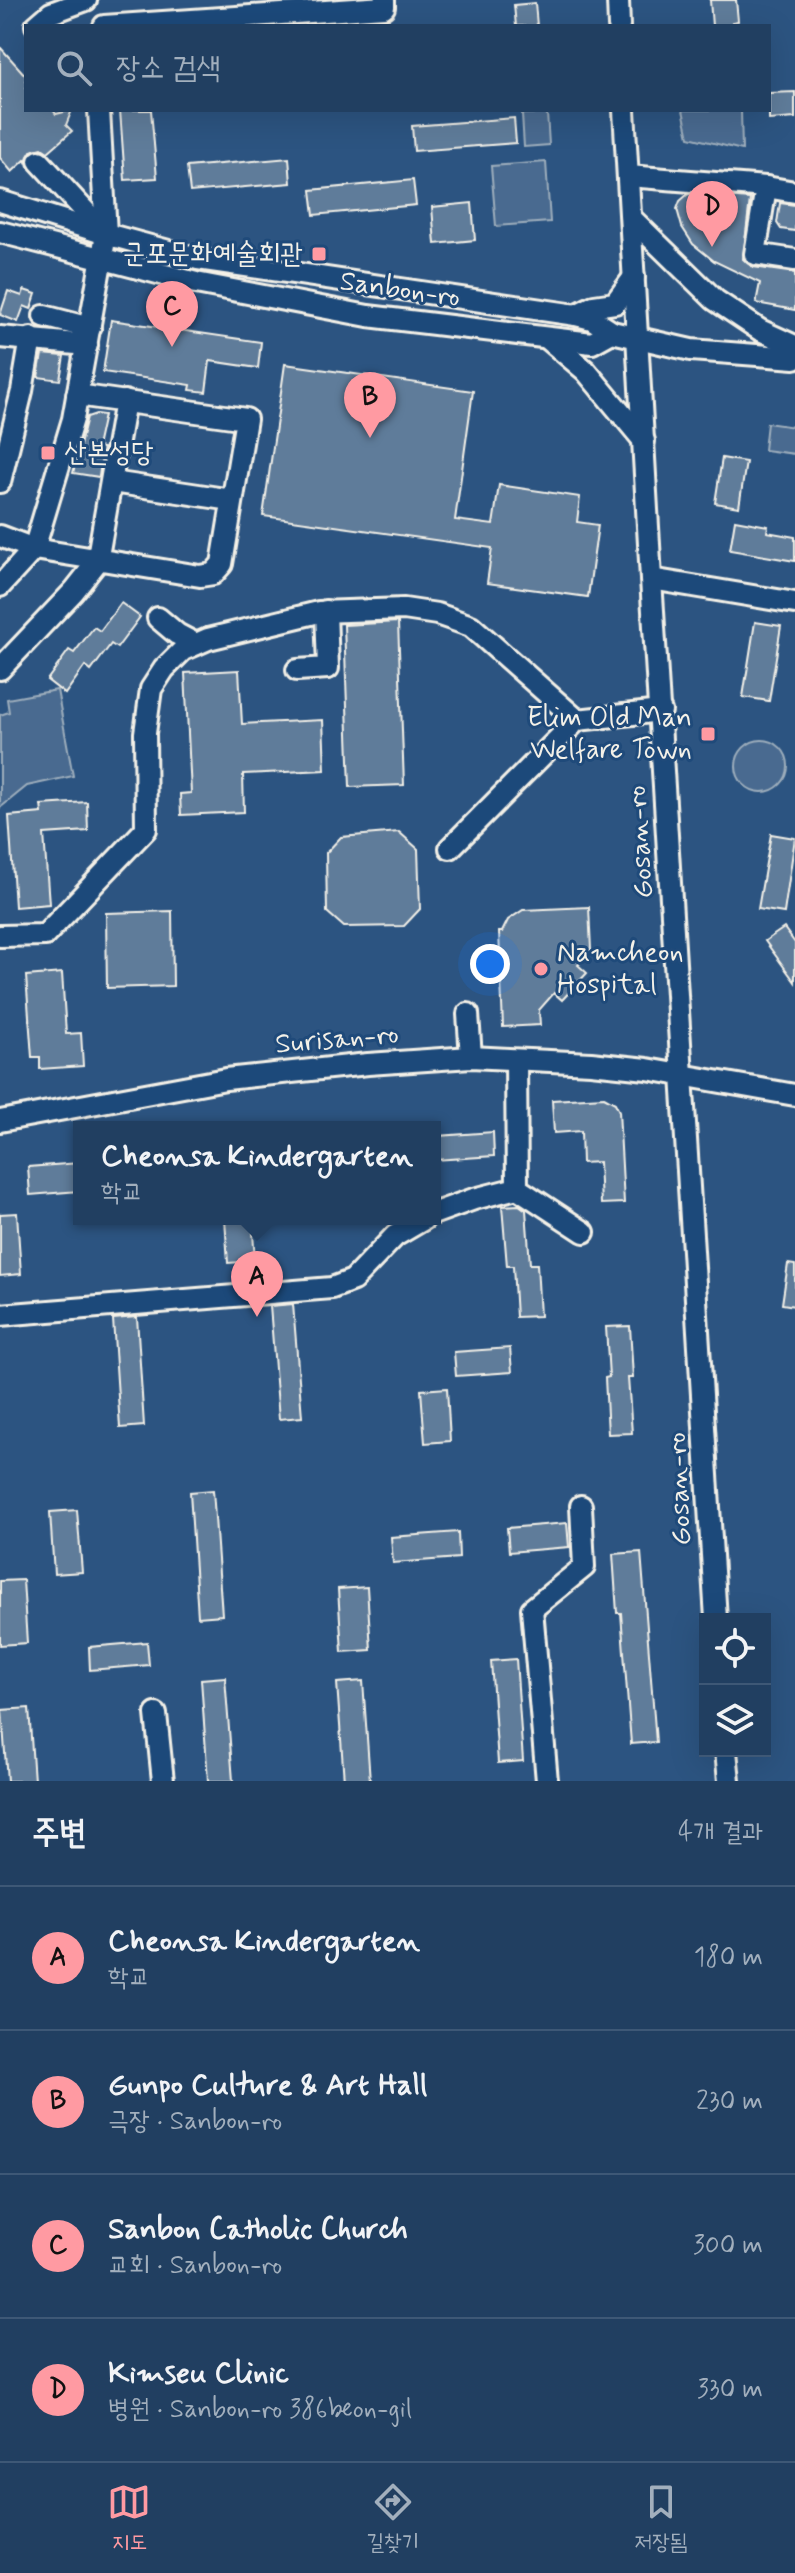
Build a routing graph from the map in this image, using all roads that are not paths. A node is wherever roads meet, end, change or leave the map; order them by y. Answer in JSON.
{"nodes":[{"id":1,"x":87,"y":0,"type":"edge"},
{"id":2,"x":384,"y":0,"type":"edge"},
{"id":3,"x":618,"y":0,"type":"edge"},
{"id":4,"x":38,"y":24,"type":"edge"},
{"id":5,"x":92,"y":24,"type":"edge"},
{"id":6,"x":133,"y":24,"type":"edge"},
{"id":7,"x":619,"y":24,"type":"edge"},
{"id":8,"x":99,"y":112,"type":"edge"},
{"id":9,"x":624,"y":112,"type":"edge"},
{"id":10,"x":39,"y":161,"type":"dead end"},
{"id":11,"x":628,"y":176,"type":"junction"},
{"id":12,"x":766,"y":187,"type":"junction"},
{"id":13,"x":795,"y":192,"type":"edge"},
{"id":14,"x":0,"y":201,"type":"edge"},
{"id":15,"x":631,"y":218,"type":"junction"},
{"id":16,"x":0,"y":232,"type":"edge"},
{"id":17,"x":106,"y":234,"type":"junction"},
{"id":18,"x":101,"y":260,"type":"junction"},
{"id":19,"x":795,"y":260,"type":"edge"},
{"id":20,"x":634,"y":277,"type":"junction"},
{"id":21,"x":576,"y":315,"type":"junction"},
{"id":22,"x":44,"y":316,"type":"dead end"},
{"id":23,"x":612,"y":332,"type":"junction"},
{"id":24,"x":0,"y":337,"type":"edge"},
{"id":25,"x":88,"y":337,"type":"junction"},
{"id":26,"x":636,"y":337,"type":"junction"},
{"id":27,"x":31,"y":338,"type":"junction"},
{"id":28,"x":547,"y":338,"type":"junction"},
{"id":29,"x":795,"y":346,"type":"edge"},
{"id":30,"x":795,"y":358,"type":"edge"},
{"id":31,"x":77,"y":395,"type":"junction"},
{"id":32,"x":125,"y":401,"type":"junction"},
{"id":33,"x":644,"y":441,"type":"junction"},
{"id":34,"x":0,"y":482,"type":"edge"},
{"id":35,"x":112,"y":482,"type":"junction"},
{"id":36,"x":232,"y":500,"type":"junction"},
{"id":37,"x":0,"y":536,"type":"edge"},
{"id":38,"x":34,"y":549,"type":"junction"},
{"id":39,"x":97,"y":562,"type":"junction"},
{"id":40,"x":651,"y":579,"type":"junction"},
{"id":41,"x":0,"y":586,"type":"edge"},
{"id":42,"x":795,"y":603,"type":"edge"},
{"id":43,"x":326,"y":611,"type":"junction"},
{"id":44,"x":158,"y":618,"type":"dead end"},
{"id":45,"x":196,"y":644,"type":"junction"},
{"id":46,"x":0,"y":669,"type":"edge"},
{"id":47,"x":297,"y":670,"type":"dead end"},
{"id":48,"x":661,"y":711,"type":"junction"},
{"id":49,"x":577,"y":720,"type":"junction"},
{"id":50,"x":450,"y":848,"type":"dead end"},
{"id":51,"x":0,"y":936,"type":"edge"},
{"id":52,"x":468,"y":1014,"type":"dead end"},
{"id":53,"x":471,"y":1057,"type":"junction"},
{"id":54,"x":516,"y":1060,"type":"junction"},
{"id":55,"x":683,"y":1074,"type":"junction"},
{"id":56,"x":795,"y":1095,"type":"edge"},
{"id":57,"x":0,"y":1121,"type":"edge"},
{"id":58,"x":517,"y":1188,"type":"junction"},
{"id":59,"x":441,"y":1211,"type":"edge"},
{"id":60,"x":414,"y":1225,"type":"edge"},
{"id":61,"x":584,"y":1232,"type":"dead end"},
{"id":62,"x":0,"y":1315,"type":"edge"},
{"id":63,"x":581,"y":1506,"type":"dead end"},
{"id":64,"x":716,"y":1613,"type":"edge"},
{"id":65,"x":156,"y":1714,"type":"dead end"},
{"id":66,"x":727,"y":1757,"type":"edge"},
{"id":67,"x":163,"y":1781,"type":"edge"},
{"id":68,"x":547,"y":1781,"type":"edge"},
{"id":69,"x":729,"y":1781,"type":"edge"}],
"edges":[{"from":1,"to":4,"type":"street"},
{"from":1,"to":5,"type":"street"},
{"from":2,"to":6,"type":"street"},
{"from":3,"to":7,"type":"street"},
{"from":8,"to":17,"type":"street"},
{"from":9,"to":11,"type":"street","name":"Gosan-ro"},
{"from":10,"to":17,"type":"street"},
{"from":11,"to":12,"type":"street"},
{"from":11,"to":15,"type":"street","name":"Gosan-ro"},
{"from":12,"to":13,"type":"street"},
{"from":12,"to":19,"type":"street"},
{"from":14,"to":17,"type":"street"},
{"from":15,"to":20,"type":"street","name":"Gosan-ro"},
{"from":15,"to":29,"type":"street"},
{"from":16,"to":18,"type":"street","name":"Sanbon-ro"},
{"from":17,"to":18,"type":"street"},
{"from":17,"to":21,"type":"street"},
{"from":18,"to":25,"type":"street"},
{"from":18,"to":28,"type":"street","name":"Sanbon-ro"},
{"from":20,"to":21,"type":"street"},
{"from":20,"to":26,"type":"street","name":"Gosan-ro"},
{"from":21,"to":23,"type":"street"},
{"from":22,"to":25,"type":"street"},
{"from":23,"to":26,"type":"street","name":"Sanbon-ro"},
{"from":23,"to":28,"type":"street","name":"Sanbon-ro"},
{"from":24,"to":27,"type":"street"},
{"from":25,"to":27,"type":"street"},
{"from":25,"to":31,"type":"street"},
{"from":26,"to":30,"type":"street","name":"Sanbon-ro"},
{"from":26,"to":33,"type":"street","name":"Gosan-ro"},
{"from":27,"to":34,"type":"street"},
{"from":28,"to":33,"type":"street"},
{"from":31,"to":32,"type":"street"},
{"from":31,"to":38,"type":"street"},
{"from":32,"to":35,"type":"street"},
{"from":32,"to":36,"type":"street"},
{"from":33,"to":40,"type":"street","name":"Gosan-ro"},
{"from":35,"to":36,"type":"street"},
{"from":35,"to":39,"type":"street"},
{"from":36,"to":39,"type":"street"},
{"from":37,"to":38,"type":"street"},
{"from":38,"to":39,"type":"street"},
{"from":38,"to":41,"type":"street"},
{"from":39,"to":46,"type":"street"},
{"from":40,"to":42,"type":"street"},
{"from":40,"to":48,"type":"street","name":"Gosan-ro"},
{"from":43,"to":45,"type":"street"},
{"from":43,"to":47,"type":"street"},
{"from":43,"to":49,"type":"street"},
{"from":44,"to":45,"type":"street"},
{"from":45,"to":51,"type":"street"},
{"from":48,"to":49,"type":"street"},
{"from":48,"to":55,"type":"street","name":"Gosan-ro"},
{"from":49,"to":50,"type":"street"},
{"from":52,"to":53,"type":"street"},
{"from":53,"to":54,"type":"street","name":"Surisan-ro"},
{"from":53,"to":57,"type":"street","name":"Surisan-ro"},
{"from":54,"to":55,"type":"street","name":"Surisan-ro"},
{"from":54,"to":58,"type":"street"},
{"from":55,"to":56,"type":"street","name":"Surisan-ro"},
{"from":55,"to":64,"type":"street","name":"Gosan-ro"},
{"from":58,"to":59,"type":"street"},
{"from":58,"to":61,"type":"street"},
{"from":60,"to":62,"type":"street"},
{"from":63,"to":68,"type":"street"},
{"from":65,"to":67,"type":"street"},
{"from":66,"to":69,"type":"street"}]}
